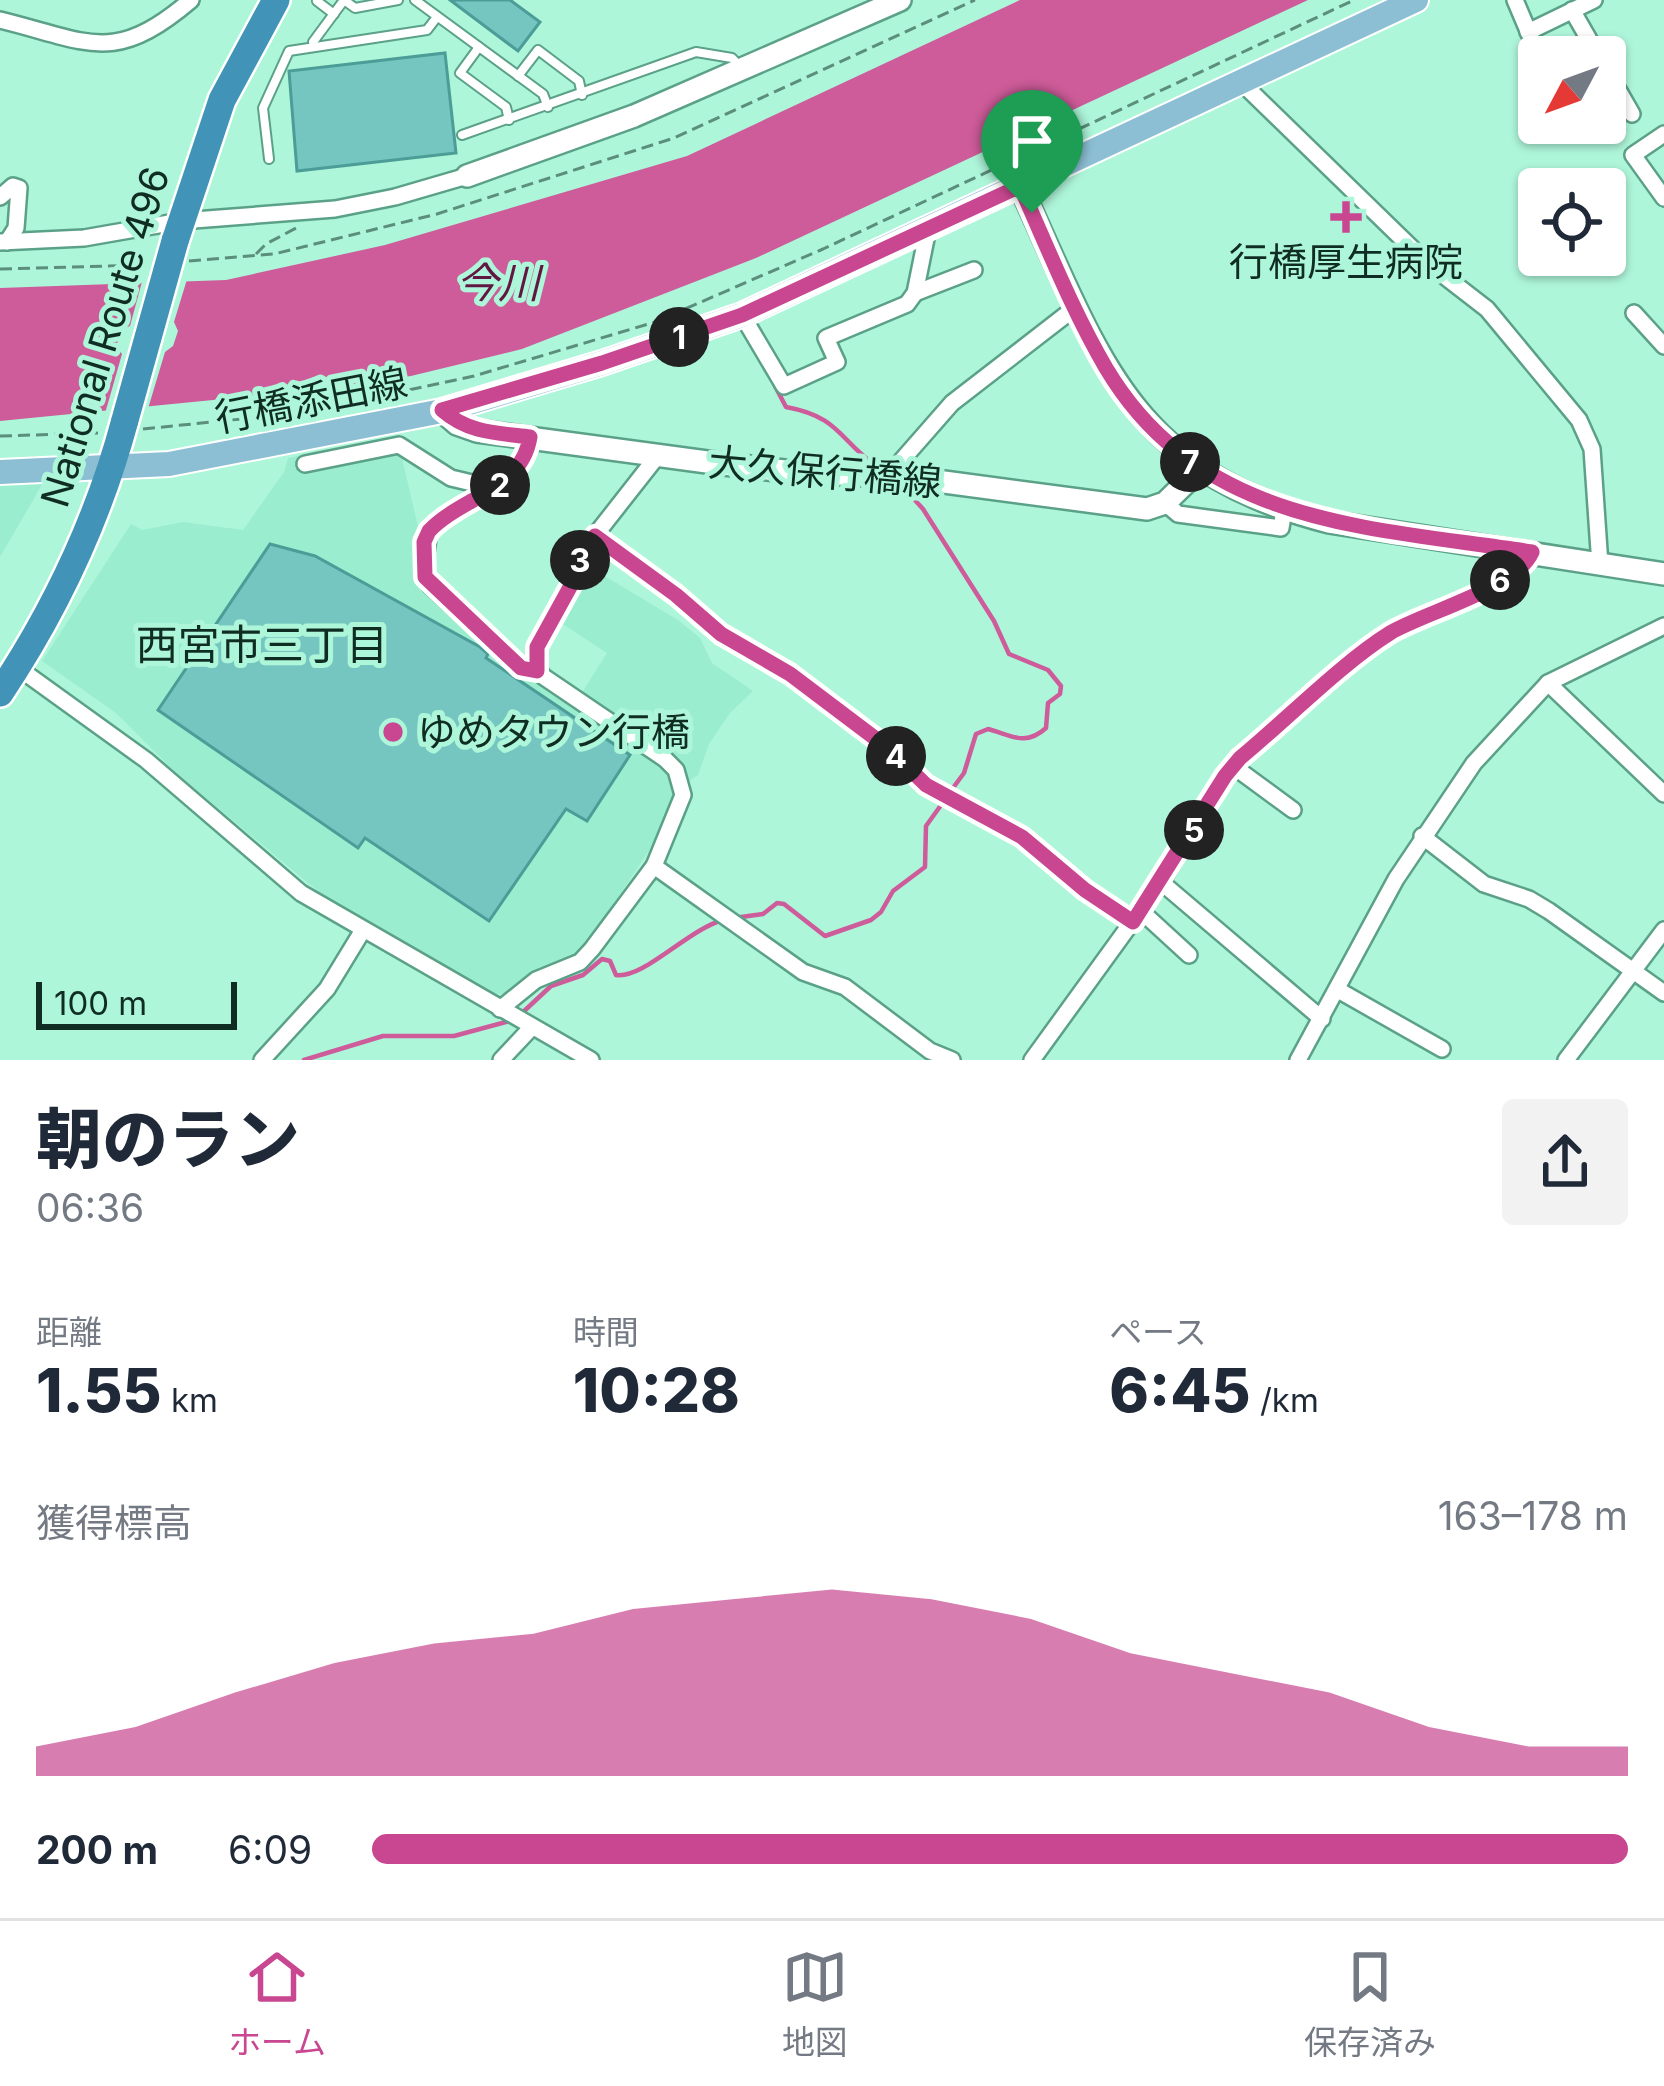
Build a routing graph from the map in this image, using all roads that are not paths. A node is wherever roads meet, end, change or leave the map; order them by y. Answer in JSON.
{"nodes":[{"id":1,"x":191,"y":0,"type":"edge"},
{"id":2,"x":276,"y":0,"type":"edge"},
{"id":3,"x":344,"y":0,"type":"edge"},
{"id":4,"x":398,"y":0,"type":"edge"},
{"id":5,"x":415,"y":0,"type":"edge"},
{"id":6,"x":900,"y":0,"type":"edge"},
{"id":7,"x":1416,"y":0,"type":"edge"},
{"id":8,"x":1515,"y":0,"type":"edge"},
{"id":9,"x":1594,"y":0,"type":"edge"},
{"id":10,"x":317,"y":1,"type":"edge"},
{"id":11,"x":1572,"y":10,"type":"junction"},
{"id":12,"x":334,"y":14,"type":"junction"},
{"id":13,"x":437,"y":16,"type":"junction"},
{"id":14,"x":0,"y":20,"type":"edge"},
{"id":15,"x":1587,"y":36,"type":"edge"},
{"id":16,"x":314,"y":47,"type":"junction"},
{"id":17,"x":479,"y":47,"type":"junction"},
{"id":18,"x":742,"y":70,"type":"junction"},
{"id":19,"x":518,"y":76,"type":"junction"},
{"id":20,"x":1242,"y":82,"type":"junction"},
{"id":21,"x":582,"y":95,"type":"junction"},
{"id":22,"x":1626,"y":104,"type":"edge"},
{"id":23,"x":548,"y":107,"type":"junction"},
{"id":24,"x":1632,"y":114,"type":"dead end"},
{"id":25,"x":508,"y":120,"type":"junction"},
{"id":26,"x":1664,"y":134,"type":"edge"},
{"id":27,"x":462,"y":135,"type":"dead end"},
{"id":28,"x":269,"y":159,"type":"dead end"},
{"id":29,"x":467,"y":176,"type":"joint"},
{"id":30,"x":1020,"y":186,"type":"junction"},
{"id":31,"x":0,"y":197,"type":"edge"},
{"id":32,"x":1664,"y":198,"type":"edge"},
{"id":33,"x":928,"y":229,"type":"junction"},
{"id":34,"x":3,"y":242,"type":"edge"},
{"id":35,"x":175,"y":247,"type":"junction"},
{"id":36,"x":974,"y":270,"type":"dead end"},
{"id":37,"x":915,"y":293,"type":"junction"},
{"id":38,"x":1076,"y":308,"type":"junction"},
{"id":39,"x":1634,"y":313,"type":"dead end"},
{"id":40,"x":742,"y":315,"type":"junction"},
{"id":41,"x":1664,"y":346,"type":"edge"},
{"id":42,"x":442,"y":410,"type":"junction"},
{"id":43,"x":530,"y":437,"type":"junction"},
{"id":44,"x":658,"y":454,"type":"junction"},
{"id":45,"x":305,"y":464,"type":"dead end"},
{"id":46,"x":112,"y":467,"type":"junction"},
{"id":47,"x":1200,"y":469,"type":"junction"},
{"id":48,"x":0,"y":472,"type":"edge"},
{"id":49,"x":899,"y":476,"type":"junction"},
{"id":50,"x":494,"y":488,"type":"junction"},
{"id":51,"x":1165,"y":503,"type":"junction"},
{"id":52,"x":1284,"y":510,"type":"junction"},
{"id":53,"x":595,"y":536,"type":"junction"},
{"id":54,"x":1532,"y":552,"type":"junction"},
{"id":55,"x":1600,"y":565,"type":"junction"},
{"id":56,"x":1664,"y":574,"type":"edge"},
{"id":57,"x":1664,"y":626,"type":"edge"},
{"id":58,"x":17,"y":667,"type":"junction"},
{"id":59,"x":537,"y":671,"type":"junction"},
{"id":60,"x":1548,"y":682,"type":"junction"},
{"id":61,"x":0,"y":693,"type":"edge"},
{"id":62,"x":1233,"y":766,"type":"junction"},
{"id":63,"x":1664,"y":794,"type":"edge"},
{"id":64,"x":1293,"y":810,"type":"dead end"},
{"id":65,"x":1422,"y":836,"type":"junction"},
{"id":66,"x":654,"y":866,"type":"junction"},
{"id":67,"x":1161,"y":882,"type":"junction"},
{"id":68,"x":1137,"y":917,"type":"junction"},
{"id":69,"x":1664,"y":930,"type":"edge"},
{"id":70,"x":363,"y":931,"type":"junction"},
{"id":71,"x":1189,"y":955,"type":"dead end"},
{"id":72,"x":1632,"y":969,"type":"junction"},
{"id":73,"x":1338,"y":990,"type":"junction"},
{"id":74,"x":1664,"y":992,"type":"edge"},
{"id":75,"x":500,"y":1009,"type":"junction"},
{"id":76,"x":1322,"y":1019,"type":"junction"},
{"id":77,"x":532,"y":1027,"type":"junction"},
{"id":78,"x":1442,"y":1049,"type":"dead end"},
{"id":79,"x":262,"y":1060,"type":"edge"},
{"id":80,"x":501,"y":1060,"type":"edge"},
{"id":81,"x":590,"y":1060,"type":"edge"},
{"id":82,"x":952,"y":1060,"type":"edge"},
{"id":83,"x":1032,"y":1060,"type":"edge"},
{"id":84,"x":1298,"y":1060,"type":"edge"},
{"id":85,"x":1566,"y":1060,"type":"edge"}],
"edges":[{"from":1,"to":14,"type":"street"},
{"from":2,"to":35,"type":"highway","name":"National Route 496"},
{"from":3,"to":4,"type":"lane"},
{"from":3,"to":12,"type":"lane"},
{"from":5,"to":13,"type":"lane"},
{"from":6,"to":18,"type":"main road"},
{"from":7,"to":20,"type":"main road","name":"行橋添田線"},
{"from":8,"to":11,"type":"street"},
{"from":9,"to":11,"type":"street"},
{"from":10,"to":12,"type":"lane"},
{"from":11,"to":15,"type":"street"},
{"from":12,"to":16,"type":"lane"},
{"from":13,"to":16,"type":"lane"},
{"from":13,"to":17,"type":"lane"},
{"from":16,"to":28,"type":"lane"},
{"from":17,"to":19,"type":"lane"},
{"from":17,"to":25,"type":"lane"},
{"from":18,"to":21,"type":"lane"},
{"from":18,"to":29,"type":"main road"},
{"from":19,"to":21,"type":"lane"},
{"from":19,"to":23,"type":"lane"},
{"from":20,"to":30,"type":"main road","name":"行橋添田線"},
{"from":20,"to":55,"type":"street"},
{"from":21,"to":23,"type":"lane"},
{"from":22,"to":24,"type":"street"},
{"from":23,"to":25,"type":"lane"},
{"from":25,"to":27,"type":"lane"},
{"from":26,"to":32,"type":"street"},
{"from":29,"to":35,"type":"street"},
{"from":30,"to":33,"type":"main road","name":"行橋添田線"},
{"from":30,"to":38,"type":"main road"},
{"from":31,"to":34,"type":"street"},
{"from":33,"to":37,"type":"street"},
{"from":33,"to":40,"type":"main road","name":"行橋添田線"},
{"from":34,"to":35,"type":"street"},
{"from":35,"to":46,"type":"highway","name":"National Route 496","bridge":true},
{"from":36,"to":37,"type":"street"},
{"from":37,"to":40,"type":"street"},
{"from":38,"to":47,"type":"main road"},
{"from":38,"to":49,"type":"street"},
{"from":39,"to":41,"type":"street"},
{"from":40,"to":42,"type":"main road","name":"行橋添田線"},
{"from":42,"to":43,"type":"main road","name":"大久保行橋線"},
{"from":42,"to":46,"type":"main road","name":"行橋添田線"},
{"from":43,"to":44,"type":"main road","name":"大久保行橋線"},
{"from":43,"to":50,"type":"street"},
{"from":44,"to":49,"type":"main road","name":"大久保行橋線"},
{"from":44,"to":53,"type":"street"},
{"from":45,"to":50,"type":"street"},
{"from":46,"to":48,"type":"main road","name":"行橋添田線"},
{"from":46,"to":58,"type":"highway","name":"National Route 496"},
{"from":47,"to":51,"type":"main road"},
{"from":47,"to":52,"type":"main road"},
{"from":49,"to":51,"type":"main road","name":"大久保行橋線"},
{"from":50,"to":59,"type":"street"},
{"from":51,"to":52,"type":"street"},
{"from":52,"to":54,"type":"main road"},
{"from":53,"to":59,"type":"street"},
{"from":53,"to":68,"type":"street"},
{"from":54,"to":55,"type":"main road"},
{"from":54,"to":62,"type":"street"},
{"from":55,"to":56,"type":"main road"},
{"from":57,"to":60,"type":"street"},
{"from":58,"to":61,"type":"highway","name":"National Route 496"},
{"from":58,"to":70,"type":"street"},
{"from":59,"to":66,"type":"street"},
{"from":60,"to":63,"type":"street"},
{"from":60,"to":65,"type":"street"},
{"from":62,"to":64,"type":"street"},
{"from":62,"to":67,"type":"street"},
{"from":65,"to":72,"type":"street"},
{"from":65,"to":73,"type":"street"},
{"from":66,"to":75,"type":"street"},
{"from":66,"to":82,"type":"street"},
{"from":67,"to":68,"type":"street"},
{"from":67,"to":76,"type":"street"},
{"from":68,"to":71,"type":"street"},
{"from":68,"to":83,"type":"street"},
{"from":69,"to":72,"type":"street"},
{"from":70,"to":75,"type":"street"},
{"from":70,"to":79,"type":"street"},
{"from":72,"to":74,"type":"street"},
{"from":72,"to":85,"type":"street"},
{"from":73,"to":76,"type":"street"},
{"from":73,"to":78,"type":"street"},
{"from":75,"to":77,"type":"street"},
{"from":76,"to":84,"type":"street"},
{"from":77,"to":80,"type":"street"},
{"from":77,"to":81,"type":"street"}]}
